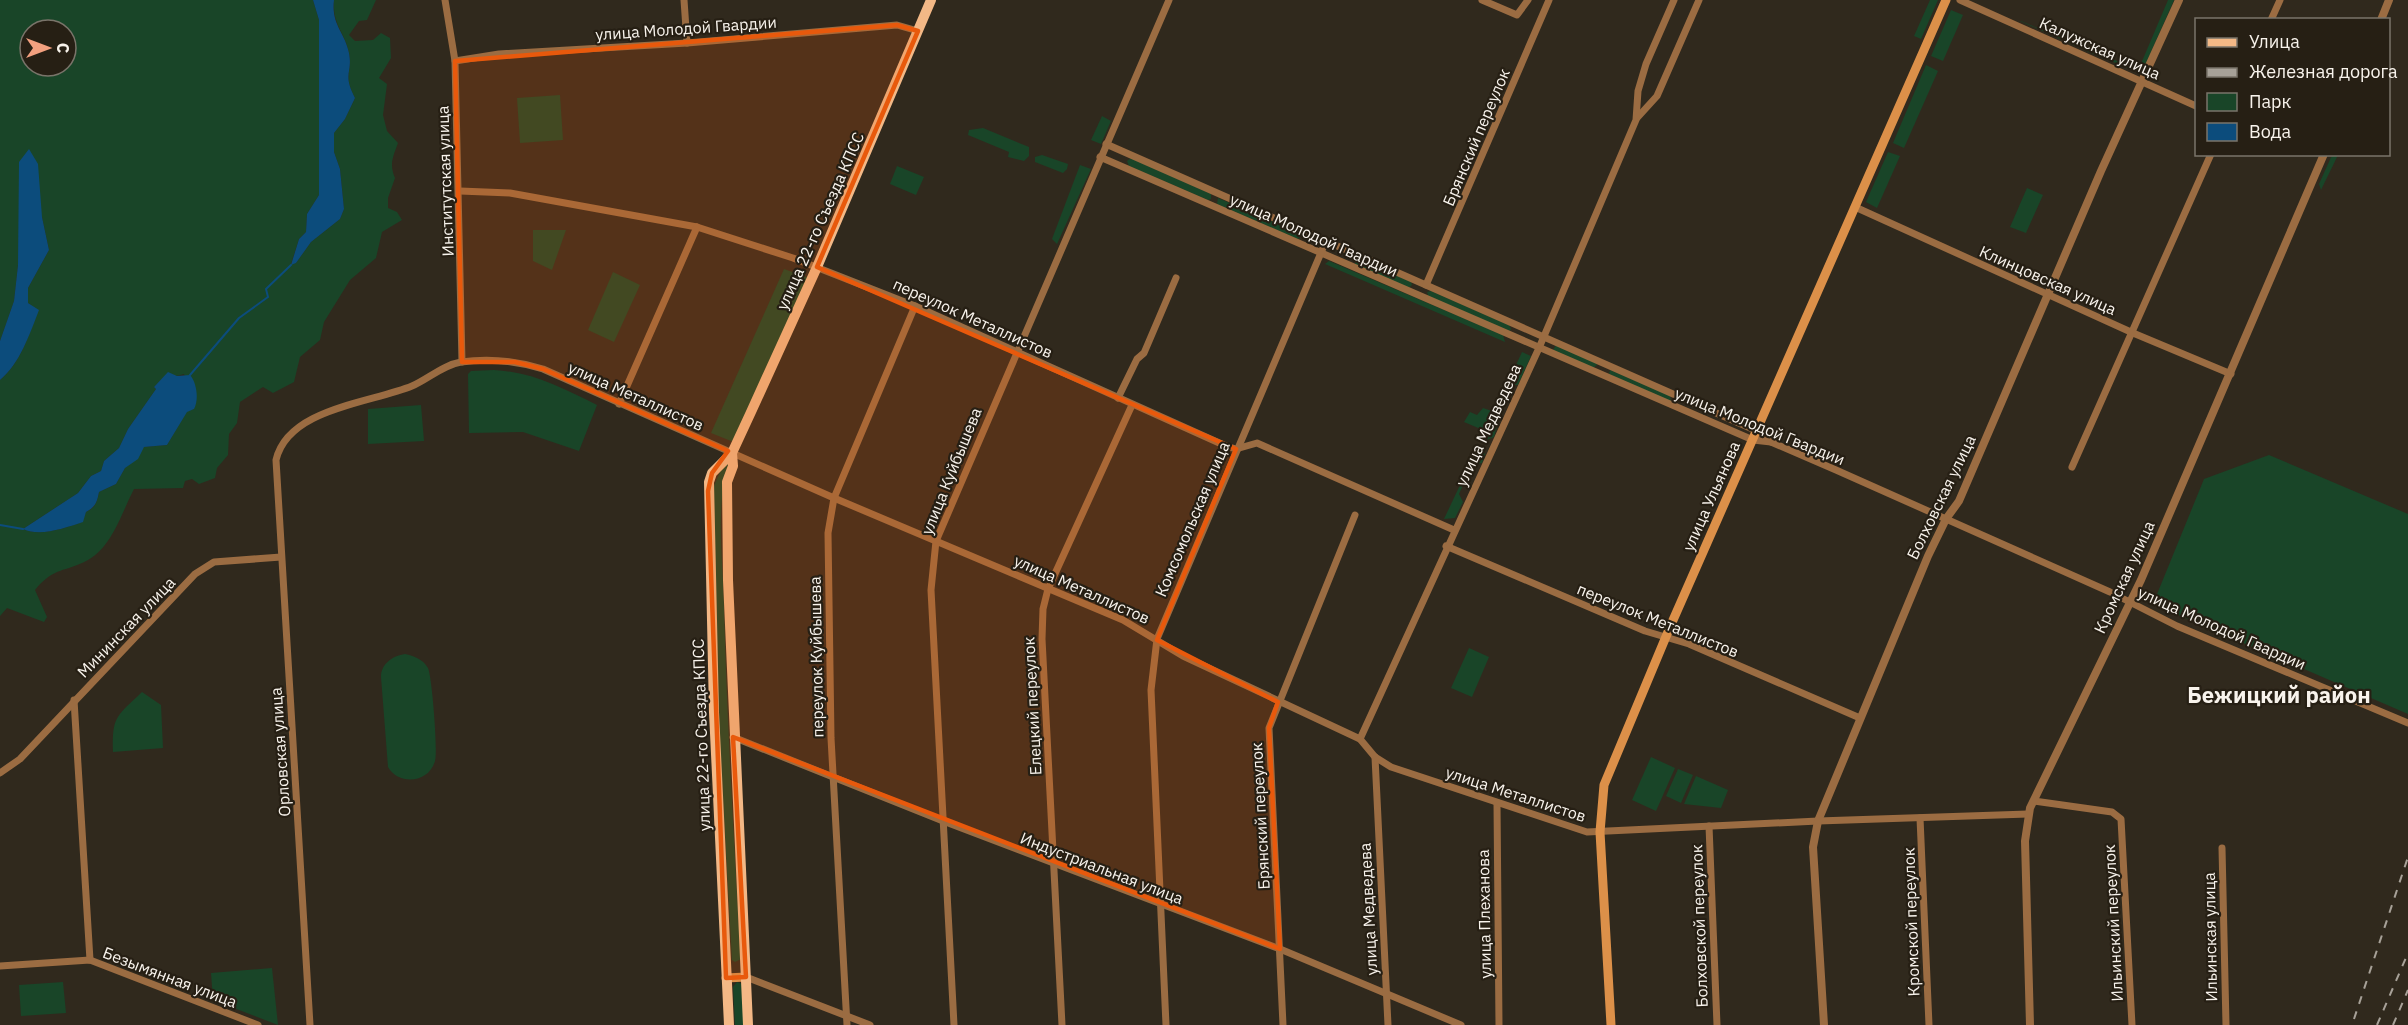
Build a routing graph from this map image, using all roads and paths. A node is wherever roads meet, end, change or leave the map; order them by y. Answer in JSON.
{"nodes":[{"id":1,"x":445,"y":0,"type":"edge"},
{"id":2,"x":684,"y":0,"type":"edge"},
{"id":3,"x":931,"y":0,"type":"edge"},
{"id":4,"x":1169,"y":0,"type":"edge"},
{"id":5,"x":1482,"y":0,"type":"edge"},
{"id":6,"x":1528,"y":0,"type":"edge"},
{"id":7,"x":1549,"y":0,"type":"edge"},
{"id":8,"x":1674,"y":0,"type":"edge"},
{"id":9,"x":1699,"y":0,"type":"edge"},
{"id":10,"x":1946,"y":0,"type":"edge"},
{"id":11,"x":1960,"y":0,"type":"edge"},
{"id":12,"x":2179,"y":0,"type":"edge"},
{"id":13,"x":2280,"y":0,"type":"edge"},
{"id":14,"x":2389,"y":0,"type":"edge"},
{"id":15,"x":2272,"y":18,"type":"edge"},
{"id":16,"x":2382,"y":18,"type":"edge"},
{"id":17,"x":918,"y":31,"type":"junction"},
{"id":18,"x":687,"y":42,"type":"junction"},
{"id":19,"x":455,"y":61,"type":"junction"},
{"id":20,"x":2142,"y":82,"type":"junction"},
{"id":21,"x":2195,"y":106,"type":"edge"},
{"id":22,"x":1636,"y":120,"type":"junction"},
{"id":23,"x":1106,"y":144,"type":"junction"},
{"id":24,"x":2210,"y":156,"type":"edge"},
{"id":25,"x":2322,"y":156,"type":"edge"},
{"id":26,"x":1100,"y":157,"type":"junction"},
{"id":27,"x":460,"y":191,"type":"junction"},
{"id":28,"x":1855,"y":207,"type":"junction"},
{"id":29,"x":697,"y":227,"type":"junction"},
{"id":30,"x":1326,"y":241,"type":"junction"},
{"id":31,"x":1320,"y":253,"type":"junction"},
{"id":32,"x":817,"y":267,"type":"junction"},
{"id":33,"x":1176,"y":278,"type":"dead end"},
{"id":34,"x":1426,"y":285,"type":"junction"},
{"id":35,"x":2048,"y":295,"type":"junction"},
{"id":36,"x":915,"y":306,"type":"junction"},
{"id":37,"x":2133,"y":333,"type":"junction"},
{"id":38,"x":1544,"y":337,"type":"junction"},
{"id":39,"x":1539,"y":348,"type":"junction"},
{"id":40,"x":1017,"y":351,"type":"junction"},
{"id":41,"x":462,"y":362,"type":"junction"},
{"id":42,"x":2231,"y":374,"type":"junction"},
{"id":43,"x":1118,"y":398,"type":"junction"},
{"id":44,"x":619,"y":404,"type":"junction"},
{"id":45,"x":1132,"y":405,"type":"junction"},
{"id":46,"x":1755,"y":435,"type":"junction"},
{"id":47,"x":1236,"y":449,"type":"junction"},
{"id":48,"x":732,"y":453,"type":"junction"},
{"id":49,"x":2072,"y":467,"type":"dead end"},
{"id":50,"x":276,"y":476,"type":"joint"},
{"id":51,"x":834,"y":498,"type":"junction"},
{"id":52,"x":1355,"y":515,"type":"dead end"},
{"id":53,"x":1946,"y":519,"type":"junction"},
{"id":54,"x":1454,"y":530,"type":"junction"},
{"id":55,"x":936,"y":541,"type":"junction"},
{"id":56,"x":1446,"y":546,"type":"junction"},
{"id":57,"x":281,"y":557,"type":"junction"},
{"id":58,"x":1048,"y":589,"type":"junction"},
{"id":59,"x":2129,"y":603,"type":"junction"},
{"id":60,"x":1666,"y":637,"type":"junction"},
{"id":61,"x":1157,"y":639,"type":"junction"},
{"id":62,"x":74,"y":700,"type":"junction"},
{"id":63,"x":1278,"y":702,"type":"junction"},
{"id":64,"x":1860,"y":718,"type":"junction"},
{"id":65,"x":2408,"y":723,"type":"edge"},
{"id":66,"x":733,"y":737,"type":"junction"},
{"id":67,"x":1360,"y":739,"type":"junction"},
{"id":68,"x":1375,"y":757,"type":"junction"},
{"id":69,"x":0,"y":773,"type":"edge"},
{"id":70,"x":834,"y":779,"type":"junction"},
{"id":71,"x":2034,"y":801,"type":"junction"},
{"id":72,"x":1497,"y":804,"type":"junction"},
{"id":73,"x":2028,"y":814,"type":"junction"},
{"id":74,"x":1920,"y":818,"type":"junction"},
{"id":75,"x":943,"y":821,"type":"junction"},
{"id":76,"x":1818,"y":821,"type":"junction"},
{"id":77,"x":1709,"y":826,"type":"junction"},
{"id":78,"x":1600,"y":832,"type":"junction"},
{"id":79,"x":2222,"y":848,"type":"dead end"},
{"id":80,"x":1052,"y":862,"type":"junction"},
{"id":81,"x":1158,"y":905,"type":"junction"},
{"id":82,"x":1280,"y":949,"type":"junction"},
{"id":83,"x":90,"y":960,"type":"junction"},
{"id":84,"x":0,"y":966,"type":"edge"},
{"id":85,"x":746,"y":977,"type":"junction"},
{"id":86,"x":726,"y":978,"type":"junction"},
{"id":87,"x":1386,"y":995,"type":"junction"},
{"id":88,"x":846,"y":1015,"type":"junction"},
{"id":89,"x":258,"y":1025,"type":"edge"},
{"id":90,"x":310,"y":1025,"type":"edge"},
{"id":91,"x":729,"y":1025,"type":"edge"},
{"id":92,"x":748,"y":1025,"type":"edge"},
{"id":93,"x":847,"y":1025,"type":"edge"},
{"id":94,"x":870,"y":1025,"type":"edge"},
{"id":95,"x":954,"y":1025,"type":"edge"},
{"id":96,"x":1062,"y":1025,"type":"edge"},
{"id":97,"x":1166,"y":1025,"type":"edge"},
{"id":98,"x":1283,"y":1025,"type":"edge"},
{"id":99,"x":1388,"y":1025,"type":"edge"},
{"id":100,"x":1461,"y":1025,"type":"edge"},
{"id":101,"x":1499,"y":1025,"type":"edge"},
{"id":102,"x":1611,"y":1025,"type":"edge"},
{"id":103,"x":1717,"y":1025,"type":"edge"},
{"id":104,"x":1824,"y":1025,"type":"edge"},
{"id":105,"x":1929,"y":1025,"type":"edge"},
{"id":106,"x":2030,"y":1025,"type":"edge"},
{"id":107,"x":2132,"y":1025,"type":"edge"},
{"id":108,"x":2226,"y":1025,"type":"edge"}],
"edges":[{"from":1,"to":19,"type":"street","name":"Институтская улица"},
{"from":2,"to":18,"type":"street"},
{"from":3,"to":17,"type":"main road","name":"улица 22-го Съезда КПСС"},
{"from":4,"to":23,"type":"street","name":"улица Куйбышева"},
{"from":5,"to":6,"type":"street"},
{"from":7,"to":34,"type":"street","name":"Брянский переулок"},
{"from":8,"to":22,"type":"street","name":"улица Медведева"},
{"from":9,"to":22,"type":"street","name":"улица Медведева"},
{"from":10,"to":28,"type":"main road","name":"улица Ульянова"},
{"from":11,"to":20,"type":"street","name":"Калужская улица"},
{"from":12,"to":20,"type":"street","name":"Болховская улица"},
{"from":13,"to":15,"type":"street"},
{"from":14,"to":16,"type":"street"},
{"from":17,"to":18,"type":"street","name":"улица Молодой Гвардии"},
{"from":17,"to":32,"type":"main road","name":"улица 22-го Съезда КПСС"},
{"from":18,"to":19,"type":"street","name":"улица Молодой Гвардии"},
{"from":19,"to":27,"type":"street","name":"Институтская улица"},
{"from":20,"to":21,"type":"street","name":"Калужская улица"},
{"from":20,"to":35,"type":"street","name":"Болховская улица"},
{"from":22,"to":38,"type":"street","name":"улица Медведева"},
{"from":23,"to":26,"type":"street","name":"улица Куйбышева"},
{"from":23,"to":30,"type":"street","name":"улица Молодой Гвардии"},
{"from":24,"to":37,"type":"street"},
{"from":25,"to":42,"type":"street","name":"Кромская улица"},
{"from":26,"to":31,"type":"street","name":"улица Молодой Гвардии"},
{"from":26,"to":40,"type":"street","name":"улица Куйбышева"},
{"from":27,"to":29,"type":"street","name":"переулок Металлистов"},
{"from":27,"to":41,"type":"street","name":"Институтская улица"},
{"from":28,"to":35,"type":"street","name":"Клинцовская улица"},
{"from":28,"to":46,"type":"main road","name":"улица Ульянова"},
{"from":29,"to":32,"type":"street","name":"переулок Металлистов"},
{"from":29,"to":44,"type":"street"},
{"from":30,"to":31,"type":"street","name":"Комсомольская улица"},
{"from":30,"to":34,"type":"street","name":"улица Молодой Гвардии"},
{"from":31,"to":39,"type":"street","name":"улица Молодой Гвардии"},
{"from":31,"to":47,"type":"street","name":"Комсомольская улица"},
{"from":32,"to":36,"type":"street","name":"переулок Металлистов"},
{"from":32,"to":48,"type":"main road","name":"улица 22-го Съезда КПСС"},
{"from":33,"to":43,"type":"street"},
{"from":34,"to":38,"type":"street","name":"улица Молодой Гвардии"},
{"from":35,"to":37,"type":"street","name":"Клинцовская улица"},
{"from":35,"to":53,"type":"street","name":"Болховская улица"},
{"from":36,"to":40,"type":"street","name":"переулок Металлистов"},
{"from":36,"to":51,"type":"street","name":"переулок Куйбышева"},
{"from":37,"to":42,"type":"street","name":"Клинцовская улица"},
{"from":37,"to":49,"type":"street"},
{"from":38,"to":39,"type":"street","name":"улица Медведева"},
{"from":38,"to":46,"type":"street","name":"улица Молодой Гвардии"},
{"from":39,"to":46,"type":"street","name":"улица Молодой Гвардии"},
{"from":39,"to":54,"type":"street","name":"улица Медведева"},
{"from":40,"to":43,"type":"street","name":"переулок Металлистов"},
{"from":40,"to":55,"type":"street","name":"улица Куйбышева"},
{"from":41,"to":44,"type":"street","name":"улица Металлистов"},
{"from":41,"to":50,"type":"street","name":"улица Металлистов"},
{"from":42,"to":59,"type":"street","name":"Кромская улица"},
{"from":43,"to":45,"type":"street","name":"переулок Металлистов"},
{"from":44,"to":48,"type":"street","name":"улица Металлистов"},
{"from":45,"to":47,"type":"street","name":"переулок Металлистов"},
{"from":45,"to":58,"type":"street","name":"Елецкий переулок"},
{"from":46,"to":53,"type":"street","name":"улица Молодой Гвардии"},
{"from":46,"to":60,"type":"main road","name":"улица Ульянова"},
{"from":47,"to":54,"type":"street","name":"переулок Металлистов"},
{"from":47,"to":61,"type":"street","name":"Комсомольская улица"},
{"from":48,"to":51,"type":"street","name":"улица Металлистов"},
{"from":48,"to":66,"type":"main road","name":"улица 22-го Съезда КПСС"},
{"from":48,"to":86,"type":"main road","name":"улица 22-го Съезда КПСС"},
{"from":50,"to":57,"type":"street","name":"Орловская улица"},
{"from":51,"to":55,"type":"street","name":"улица Металлистов"},
{"from":51,"to":70,"type":"street","name":"переулок Куйбышева"},
{"from":52,"to":63,"type":"street","name":"Брянский переулок"},
{"from":53,"to":59,"type":"street","name":"улица Молодой Гвардии"},
{"from":53,"to":64,"type":"street","name":"Болховская улица"},
{"from":54,"to":56,"type":"street","name":"улица Медведева"},
{"from":55,"to":58,"type":"street","name":"улица Металлистов"},
{"from":55,"to":75,"type":"street","name":"улица Куйбышева"},
{"from":56,"to":60,"type":"street","name":"переулок Металлистов"},
{"from":56,"to":67,"type":"street","name":"улица Медведева"},
{"from":57,"to":62,"type":"street","name":"Мининская улица"},
{"from":57,"to":90,"type":"street","name":"Орловская улица"},
{"from":58,"to":61,"type":"street","name":"улица Металлистов"},
{"from":58,"to":80,"type":"street","name":"Елецкий переулок"},
{"from":59,"to":65,"type":"street","name":"улица Молодой Гвардии"},
{"from":59,"to":71,"type":"street","name":"Кромская улица"},
{"from":60,"to":64,"type":"street","name":"переулок Металлистов"},
{"from":60,"to":78,"type":"main road","name":"улица Ульянова"},
{"from":61,"to":63,"type":"street","name":"улица Металлистов"},
{"from":61,"to":81,"type":"street","name":"Комсомольская улица"},
{"from":62,"to":69,"type":"street","name":"Мининская улица"},
{"from":62,"to":83,"type":"street"},
{"from":63,"to":67,"type":"street","name":"улица Металлистов"},
{"from":63,"to":82,"type":"street","name":"Брянский переулок"},
{"from":64,"to":76,"type":"street","name":"Болховская улица"},
{"from":66,"to":70,"type":"street","name":"Индустриальная улица"},
{"from":66,"to":85,"type":"main road","name":"улица 22-го Съезда КПСС"},
{"from":67,"to":68,"type":"street","name":"улица Металлистов"},
{"from":68,"to":72,"type":"street","name":"улица Металлистов"},
{"from":68,"to":87,"type":"street","name":"улица Медведева"},
{"from":70,"to":75,"type":"street","name":"Индустриальная улица"},
{"from":70,"to":88,"type":"street","name":"переулок Куйбышева"},
{"from":71,"to":73,"type":"street","name":"Кромская улица"},
{"from":71,"to":107,"type":"street","name":"Ильинский переулок"},
{"from":72,"to":78,"type":"street","name":"улица Металлистов"},
{"from":72,"to":101,"type":"street","name":"улица Плеханова"},
{"from":73,"to":74,"type":"street","name":"улица Металлистов"},
{"from":73,"to":106,"type":"street","name":"Кромская улица"},
{"from":74,"to":76,"type":"street","name":"улица Металлистов"},
{"from":74,"to":105,"type":"street","name":"Кромской переулок"},
{"from":75,"to":80,"type":"street","name":"Индустриальная улица"},
{"from":75,"to":95,"type":"street","name":"улица Куйбышева"},
{"from":76,"to":77,"type":"street","name":"улица Металлистов"},
{"from":76,"to":104,"type":"street","name":"Болховская улица"},
{"from":77,"to":78,"type":"street","name":"улица Металлистов"},
{"from":77,"to":103,"type":"street","name":"Болховской переулок"},
{"from":78,"to":102,"type":"main road","name":"улица Ульянова"},
{"from":79,"to":108,"type":"street","name":"Ильинская улица"},
{"from":80,"to":81,"type":"street","name":"Индустриальная улица"},
{"from":80,"to":96,"type":"street","name":"Елецкий переулок"},
{"from":81,"to":82,"type":"street","name":"Индустриальная улица"},
{"from":81,"to":97,"type":"street","name":"Комсомольская улица"},
{"from":82,"to":87,"type":"street","name":"Индустриальная улица"},
{"from":82,"to":98,"type":"street","name":"Брянский переулок"},
{"from":83,"to":84,"type":"street","name":"Безымянная улица"},
{"from":83,"to":89,"type":"street","name":"Безымянная улица"},
{"from":85,"to":86,"type":"main road"},
{"from":85,"to":88,"type":"street"},
{"from":85,"to":92,"type":"main road","name":"улица 22-го Съезда КПСС"},
{"from":86,"to":91,"type":"main road","name":"улица 22-го Съезда КПСС"},
{"from":87,"to":99,"type":"street","name":"улица Медведева"},
{"from":87,"to":100,"type":"street","name":"Индустриальная улица"},
{"from":88,"to":93,"type":"street","name":"переулок Куйбышева"},
{"from":88,"to":94,"type":"street"}]}
